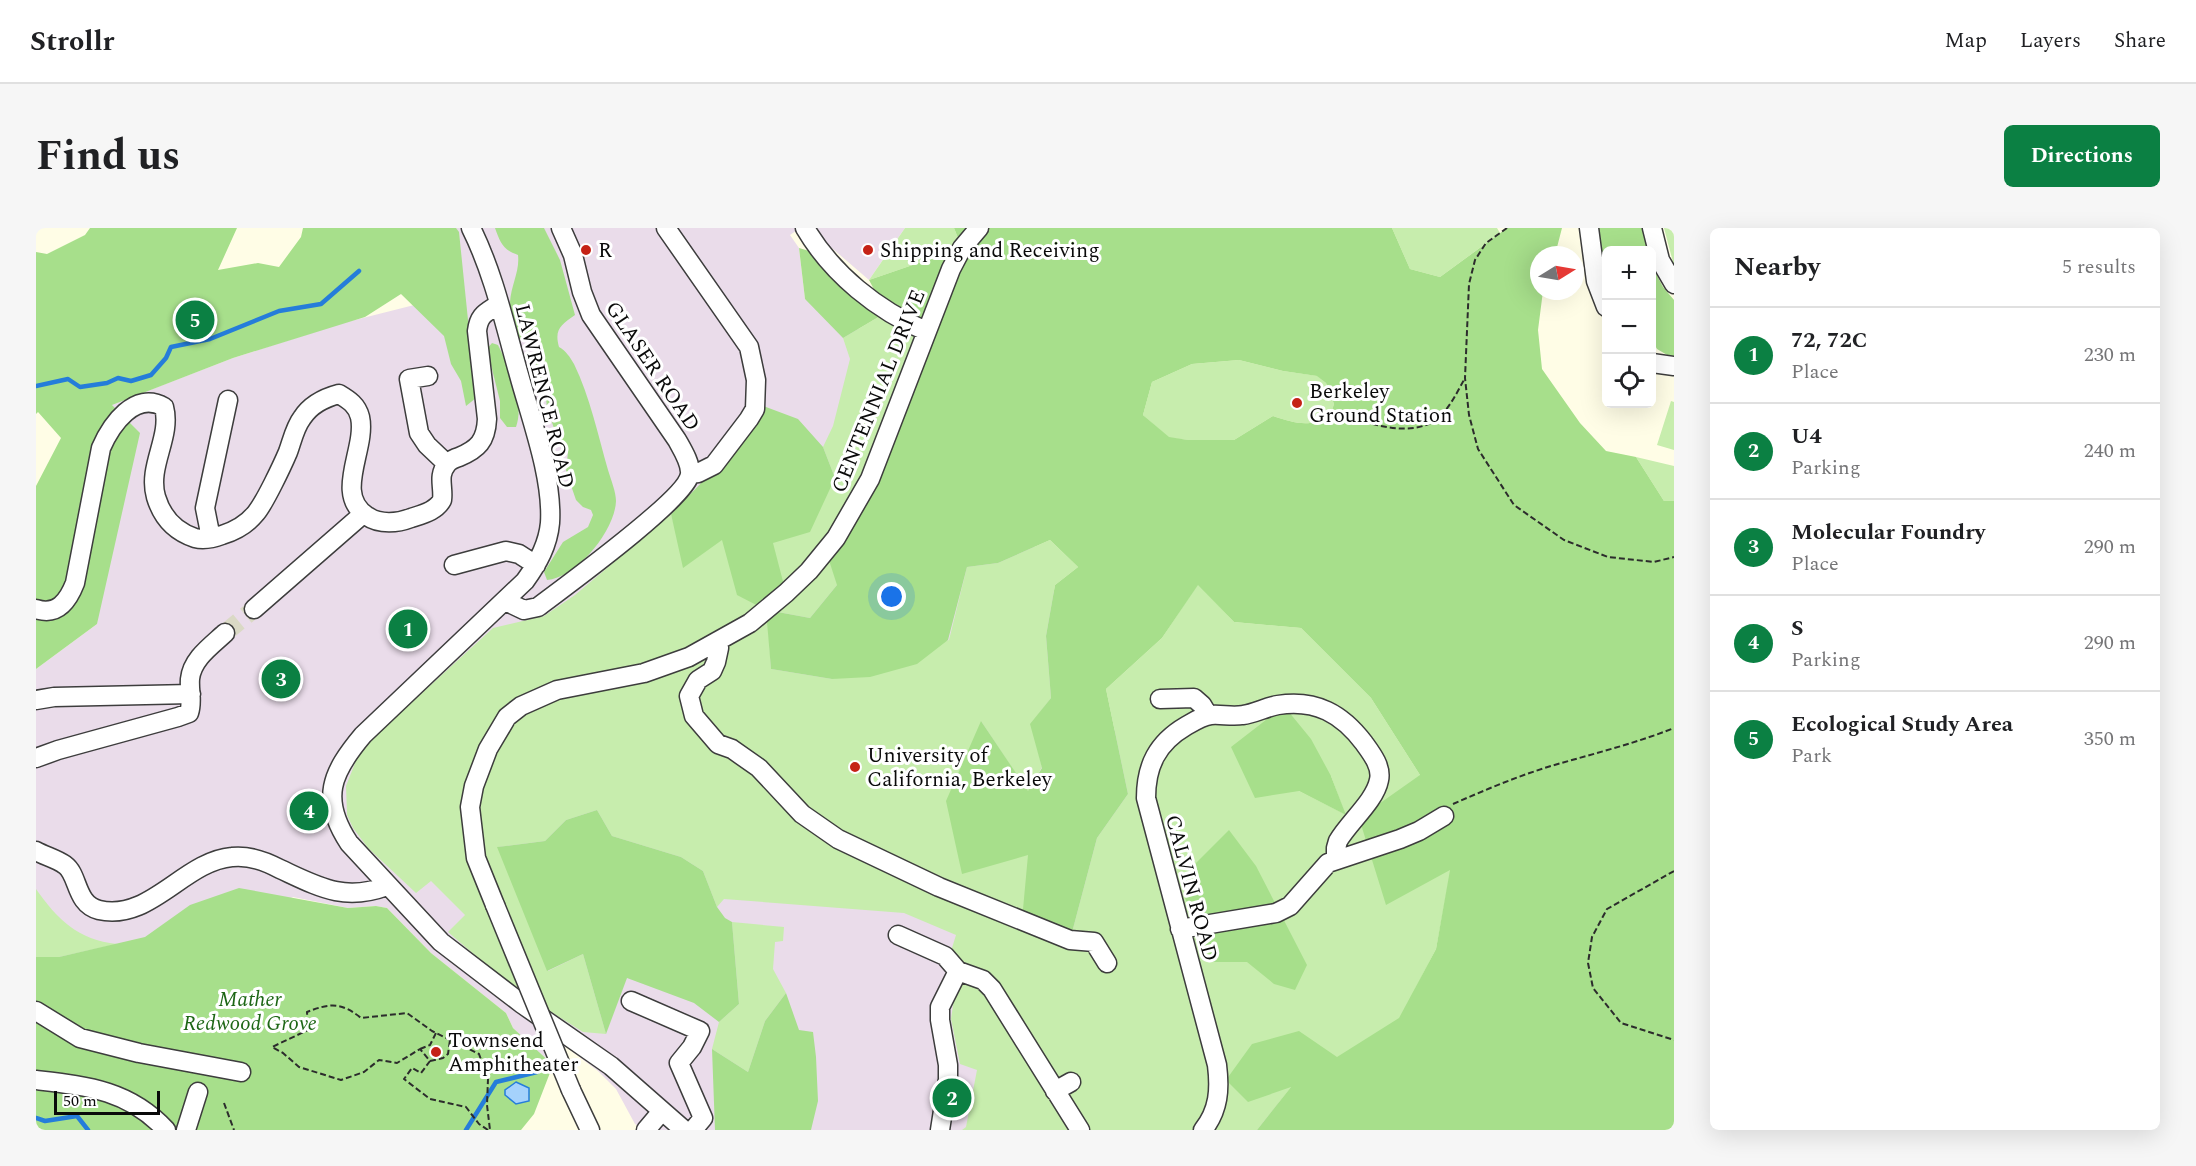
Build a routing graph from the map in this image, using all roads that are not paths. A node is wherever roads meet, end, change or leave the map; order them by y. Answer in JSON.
{"nodes":[{"id":1,"x":471,"y":228,"type":"edge"},
{"id":2,"x":561,"y":228,"type":"edge"},
{"id":3,"x":666,"y":228,"type":"edge"},
{"id":4,"x":794,"y":228,"type":"edge"},
{"id":5,"x":805,"y":228,"type":"edge"},
{"id":6,"x":979,"y":228,"type":"edge"},
{"id":7,"x":1589,"y":228,"type":"edge"},
{"id":8,"x":1652,"y":228,"type":"edge"},
{"id":9,"x":823,"y":255,"type":"junction"},
{"id":10,"x":1674,"y":284,"type":"edge"},
{"id":11,"x":1603,"y":300,"type":"edge"},
{"id":12,"x":499,"y":304,"type":"junction"},
{"id":13,"x":926,"y":332,"type":"junction"},
{"id":14,"x":1656,"y":364,"type":"edge"},
{"id":15,"x":1674,"y":366,"type":"edge"},
{"id":16,"x":428,"y":376,"type":"dead end"},
{"id":17,"x":228,"y":400,"type":"dead end"},
{"id":18,"x":447,"y":464,"type":"junction"},
{"id":19,"x":690,"y":474,"type":"junction"},
{"id":20,"x":363,"y":514,"type":"junction"},
{"id":21,"x":211,"y":538,"type":"junction"},
{"id":22,"x":454,"y":565,"type":"dead end"},
{"id":23,"x":536,"y":566,"type":"junction"},
{"id":24,"x":505,"y":601,"type":"junction"},
{"id":25,"x":36,"y":609,"type":"edge"},
{"id":26,"x":254,"y":609,"type":"tunnel mouth"},
{"id":27,"x":225,"y":633,"type":"tunnel mouth"},
{"id":28,"x":718,"y":642,"type":"junction"},
{"id":29,"x":191,"y":694,"type":"junction"},
{"id":30,"x":1160,"y":699,"type":"dead end"},
{"id":31,"x":36,"y":700,"type":"edge"},
{"id":32,"x":1208,"y":715,"type":"junction"},
{"id":33,"x":36,"y":759,"type":"edge"},
{"id":34,"x":1447,"y":811,"type":"road end"},
{"id":35,"x":36,"y":851,"type":"edge"},
{"id":36,"x":1336,"y":859,"type":"junction"},
{"id":37,"x":387,"y":886,"type":"junction"},
{"id":38,"x":1180,"y":929,"type":"junction"},
{"id":39,"x":898,"y":935,"type":"dead end"},
{"id":40,"x":1107,"y":963,"type":"dead end"},
{"id":41,"x":958,"y":971,"type":"junction"},
{"id":42,"x":631,"y":1001,"type":"dead end"},
{"id":43,"x":36,"y":1011,"type":"edge"},
{"id":44,"x":242,"y":1072,"type":"dead end"},
{"id":45,"x":36,"y":1080,"type":"edge"},
{"id":46,"x":198,"y":1092,"type":"dead end"},
{"id":47,"x":662,"y":1111,"type":"junction"},
{"id":48,"x":684,"y":1129,"type":"edge"},
{"id":49,"x":166,"y":1130,"type":"edge"},
{"id":50,"x":186,"y":1130,"type":"edge"},
{"id":51,"x":590,"y":1130,"type":"edge"},
{"id":52,"x":646,"y":1130,"type":"edge"},
{"id":53,"x":940,"y":1130,"type":"edge"},
{"id":54,"x":1080,"y":1130,"type":"edge"},
{"id":55,"x":1203,"y":1130,"type":"edge"}],
"edges":[{"from":1,"to":12,"type":"street","name":"LAWRENCE ROAD"},
{"from":2,"to":19,"type":"street","name":"GLASER ROAD"},
{"from":3,"to":19,"type":"street"},
{"from":4,"to":9,"type":"street"},
{"from":5,"to":9,"type":"street"},
{"from":6,"to":13,"type":"street","name":"CENTENNIAL DRIVE"},
{"from":7,"to":11,"type":"street"},
{"from":8,"to":10,"type":"street"},
{"from":9,"to":13,"type":"street"},
{"from":12,"to":18,"type":"street"},
{"from":12,"to":23,"type":"street","name":"LAWRENCE ROAD"},
{"from":13,"to":28,"type":"street","name":"CENTENNIAL DRIVE"},
{"from":14,"to":15,"type":"street"},
{"from":16,"to":18,"type":"street"},
{"from":17,"to":21,"type":"street"},
{"from":18,"to":20,"type":"street"},
{"from":19,"to":24,"type":"street"},
{"from":20,"to":21,"type":"street"},
{"from":20,"to":26,"type":"street"},
{"from":21,"to":25,"type":"street"},
{"from":22,"to":23,"type":"street"},
{"from":23,"to":24,"type":"street","name":"LAWRENCE ROAD"},
{"from":24,"to":37,"type":"street","name":"LAWRENCE ROAD"},
{"from":27,"to":29,"type":"street"},
{"from":28,"to":40,"type":"street"},
{"from":28,"to":51,"type":"street","name":"CENTENNIAL DRIVE","bridge":true},
{"from":29,"to":31,"type":"street"},
{"from":29,"to":33,"type":"street"},
{"from":30,"to":32,"type":"street"},
{"from":32,"to":36,"type":"street","name":"CALVIN ROAD"},
{"from":32,"to":38,"type":"street","name":"CALVIN ROAD"},
{"from":34,"to":36,"type":"street"},
{"from":35,"to":37,"type":"street"},
{"from":36,"to":38,"type":"street"},
{"from":37,"to":47,"type":"street","name":"LAWRENCE ROAD"},
{"from":38,"to":55,"type":"street","name":"CALVIN ROAD"},
{"from":39,"to":41,"type":"street"},
{"from":41,"to":53,"type":"street"},
{"from":41,"to":54,"type":"street"},
{"from":42,"to":48,"type":"street"},
{"from":43,"to":44,"type":"street"},
{"from":45,"to":49,"type":"street"},
{"from":46,"to":50,"type":"street"},
{"from":47,"to":48,"type":"street","name":"LAWRENCE ROAD"},
{"from":47,"to":52,"type":"street"}]}
